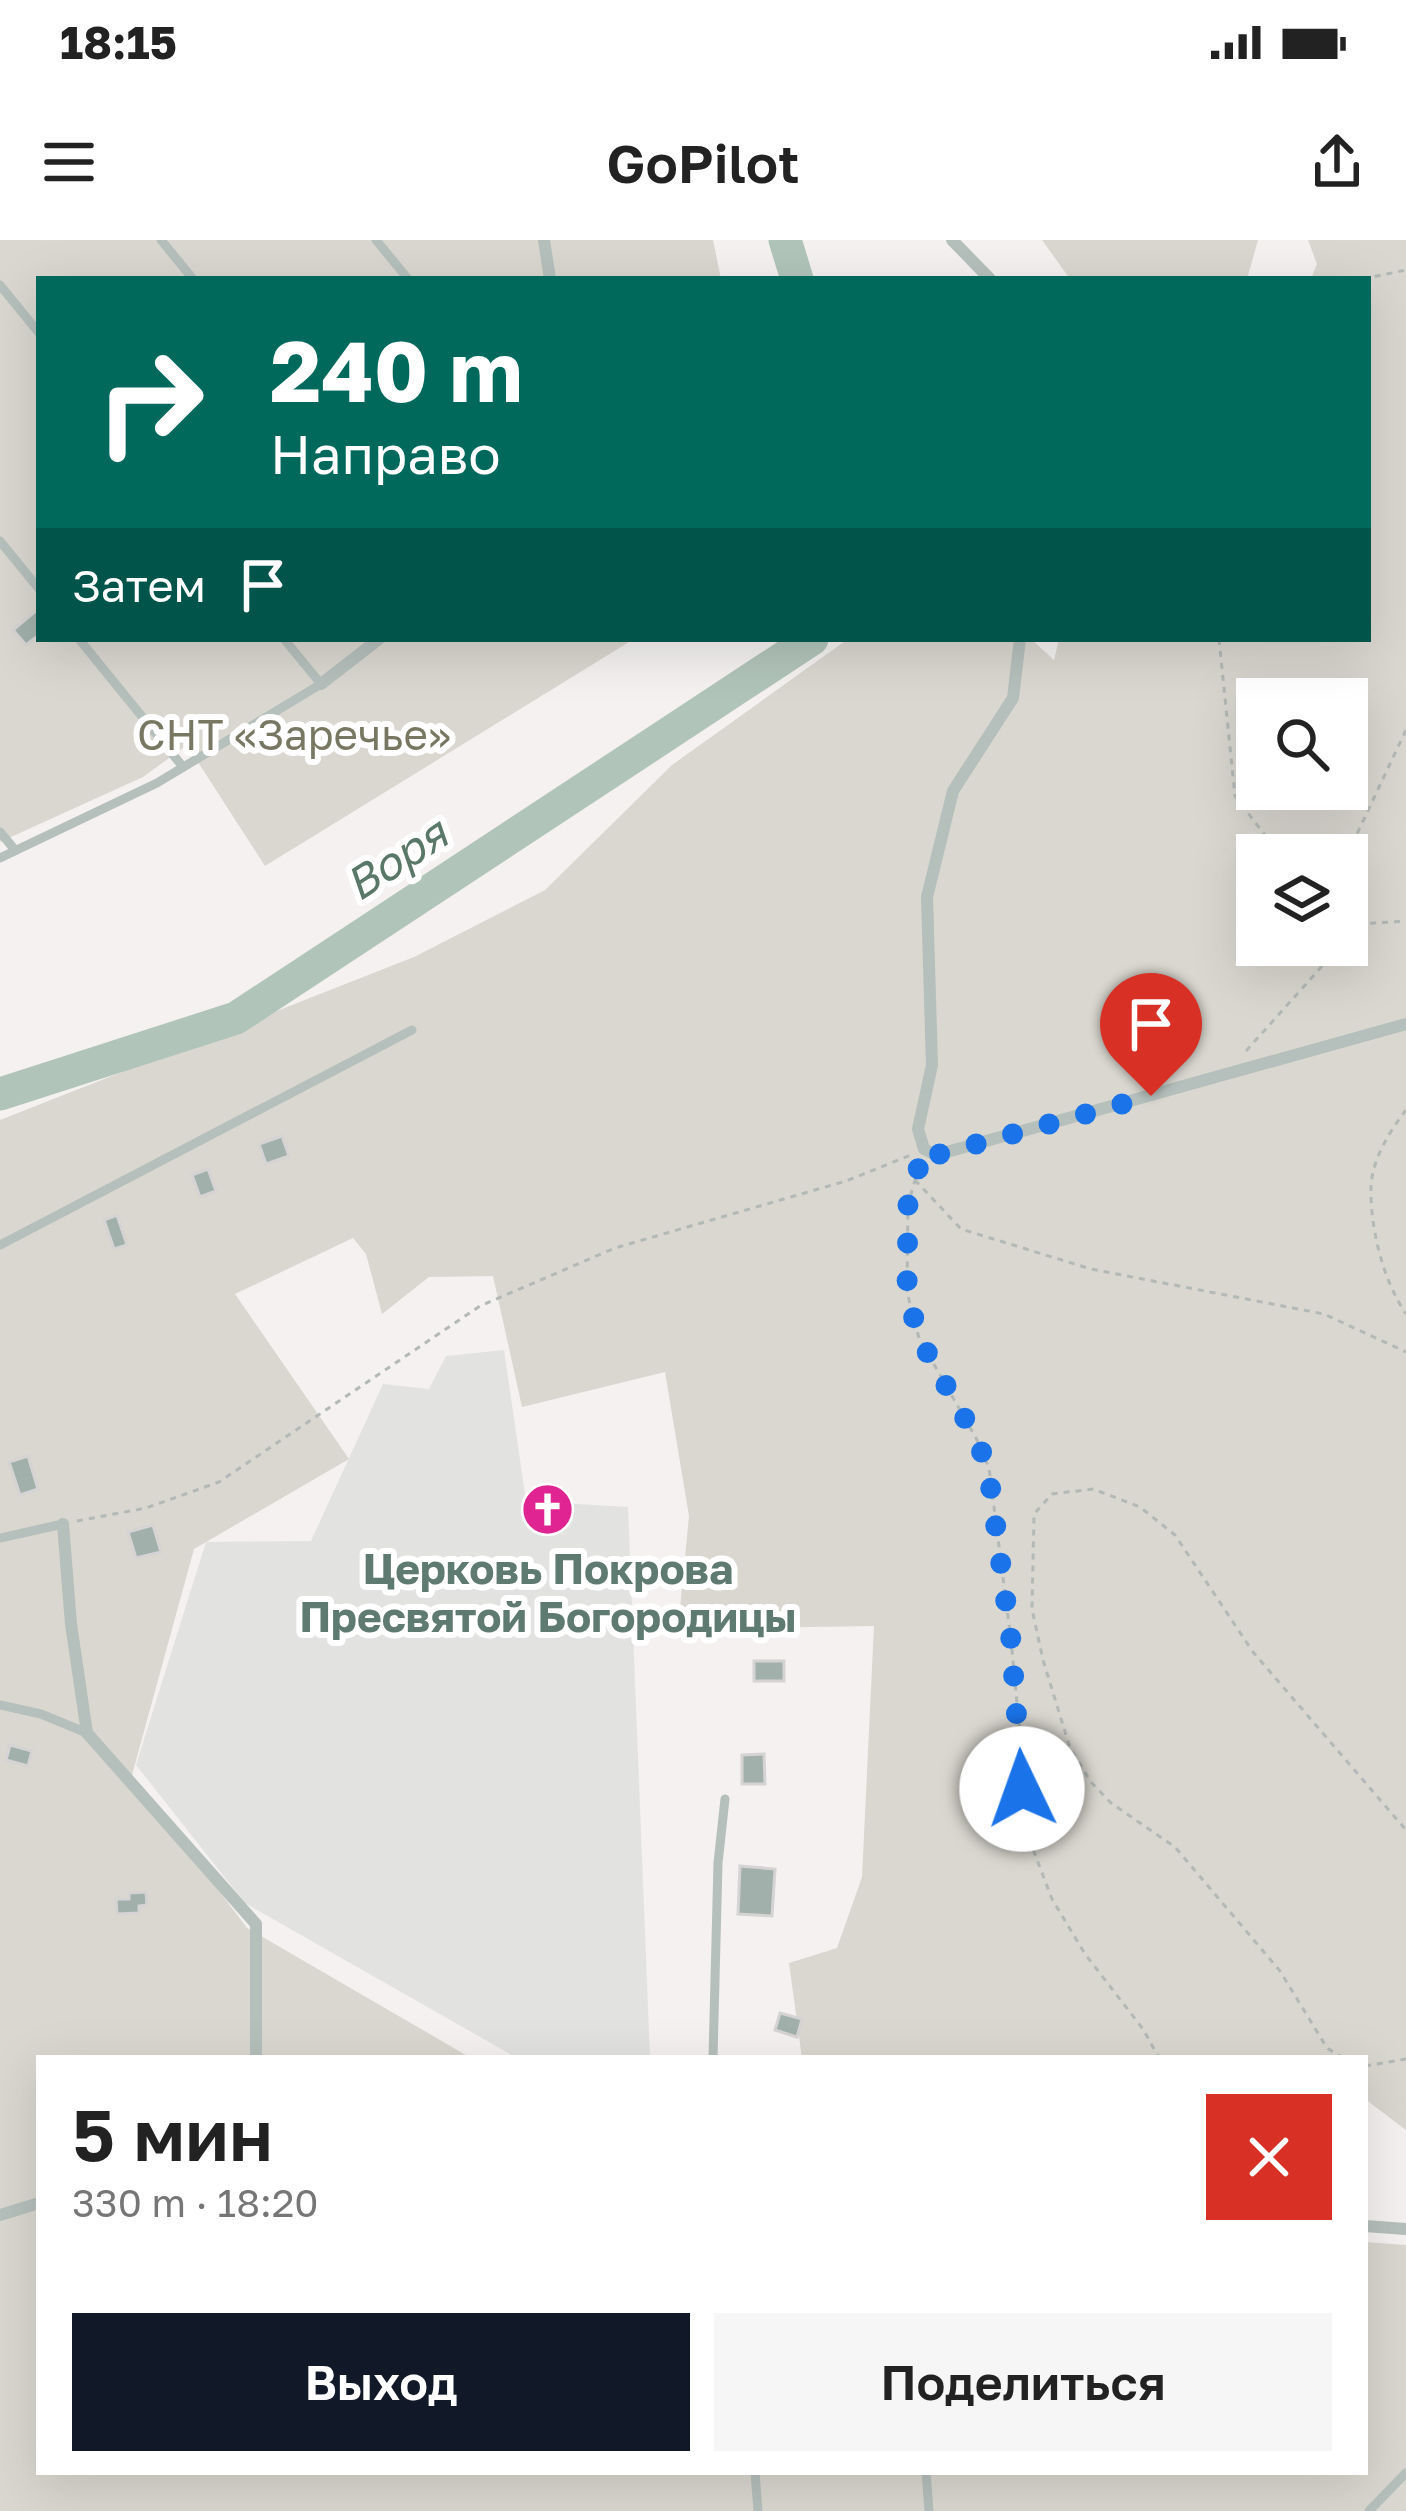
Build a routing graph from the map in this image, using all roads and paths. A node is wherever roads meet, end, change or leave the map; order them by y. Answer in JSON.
{"nodes":[{"id":1,"x":161,"y":240,"type":"edge"},
{"id":2,"x":376,"y":240,"type":"edge"},
{"id":3,"x":544,"y":240,"type":"edge"},
{"id":4,"x":952,"y":240,"type":"edge"},
{"id":5,"x":1406,"y":270,"type":"edge"},
{"id":6,"x":191,"y":276,"type":"edge"},
{"id":7,"x":406,"y":276,"type":"edge"},
{"id":8,"x":550,"y":276,"type":"edge"},
{"id":9,"x":987,"y":276,"type":"edge"},
{"id":10,"x":1371,"y":277,"type":"edge"},
{"id":11,"x":0,"y":285,"type":"edge"},
{"id":12,"x":36,"y":329,"type":"edge"},
{"id":13,"x":0,"y":542,"type":"edge"},
{"id":14,"x":36,"y":586,"type":"edge"},
{"id":15,"x":81,"y":642,"type":"edge"},
{"id":16,"x":286,"y":642,"type":"edge"},
{"id":17,"x":375,"y":642,"type":"edge"},
{"id":18,"x":1020,"y":642,"type":"edge"},
{"id":19,"x":1219,"y":642,"type":"edge"},
{"id":20,"x":321,"y":684,"type":"junction"},
{"id":21,"x":1406,"y":730,"type":"edge"},
{"id":22,"x":183,"y":767,"type":"junction"},
{"id":23,"x":0,"y":832,"type":"edge"},
{"id":24,"x":1264,"y":834,"type":"edge"},
{"id":25,"x":1357,"y":834,"type":"edge"},
{"id":26,"x":15,"y":850,"type":"junction"},
{"id":27,"x":0,"y":857,"type":"edge"},
{"id":28,"x":1406,"y":921,"type":"edge"},
{"id":29,"x":1368,"y":923,"type":"edge"},
{"id":30,"x":1322,"y":966,"type":"edge"},
{"id":31,"x":1406,"y":1024,"type":"edge"},
{"id":32,"x":412,"y":1030,"type":"dead end"},
{"id":33,"x":1224,"y":1076,"type":"junction"},
{"id":34,"x":1406,"y":1110,"type":"edge"},
{"id":35,"x":924,"y":1149,"type":"junction"},
{"id":36,"x":915,"y":1180,"type":"junction"},
{"id":37,"x":0,"y":1245,"type":"edge"},
{"id":38,"x":1406,"y":1313,"type":"edge"},
{"id":39,"x":1406,"y":1352,"type":"edge"},
{"id":40,"x":63,"y":1524,"type":"junction"},
{"id":41,"x":0,"y":1538,"type":"edge"},
{"id":42,"x":0,"y":1705,"type":"edge"},
{"id":43,"x":87,"y":1733,"type":"junction"},
{"id":44,"x":725,"y":1799,"type":"dead end"},
{"id":45,"x":1406,"y":1830,"type":"edge"},
{"id":46,"x":256,"y":2055,"type":"edge"},
{"id":47,"x":713,"y":2055,"type":"edge"},
{"id":48,"x":1157,"y":2055,"type":"edge"},
{"id":49,"x":1338,"y":2055,"type":"edge"},
{"id":50,"x":1406,"y":2059,"type":"edge"},
{"id":51,"x":1368,"y":2065,"type":"edge"},
{"id":52,"x":36,"y":2204,"type":"edge"},
{"id":53,"x":0,"y":2215,"type":"edge"},
{"id":54,"x":1368,"y":2226,"type":"edge"},
{"id":55,"x":1406,"y":2229,"type":"edge"},
{"id":56,"x":1406,"y":2473,"type":"edge"},
{"id":57,"x":755,"y":2475,"type":"edge"},
{"id":58,"x":926,"y":2475,"type":"edge"},
{"id":59,"x":758,"y":2511,"type":"edge"},
{"id":60,"x":929,"y":2511,"type":"edge"},
{"id":61,"x":1369,"y":2511,"type":"edge"}],
"edges":[{"from":1,"to":6,"type":"lane"},
{"from":2,"to":7,"type":"lane"},
{"from":3,"to":8,"type":"street"},
{"from":4,"to":9,"type":"street"},
{"from":5,"to":10,"type":"path"},
{"from":11,"to":12,"type":"lane"},
{"from":13,"to":14,"type":"lane"},
{"from":15,"to":22,"type":"lane"},
{"from":16,"to":20,"type":"lane"},
{"from":17,"to":20,"type":"street"},
{"from":18,"to":35,"type":"street"},
{"from":19,"to":24,"type":"path"},
{"from":20,"to":22,"type":"lane"},
{"from":21,"to":25,"type":"path"},
{"from":22,"to":26,"type":"lane"},
{"from":23,"to":26,"type":"lane"},
{"from":26,"to":27,"type":"lane"},
{"from":28,"to":29,"type":"path"},
{"from":30,"to":33,"type":"path"},
{"from":31,"to":33,"type":"street"},
{"from":32,"to":37,"type":"lane"},
{"from":33,"to":35,"type":"street"},
{"from":34,"to":38,"type":"path"},
{"from":35,"to":36,"type":"path"},
{"from":35,"to":40,"type":"path"},
{"from":36,"to":39,"type":"path"},
{"from":36,"to":48,"type":"path"},
{"from":40,"to":41,"type":"lane"},
{"from":40,"to":43,"type":"street"},
{"from":42,"to":43,"type":"lane"},
{"from":43,"to":46,"type":"street"},
{"from":44,"to":47,"type":"lane"},
{"from":45,"to":49,"type":"path"},
{"from":50,"to":51,"type":"path"},
{"from":52,"to":53,"type":"street"},
{"from":54,"to":55,"type":"street"},
{"from":56,"to":61,"type":"lane"},
{"from":57,"to":59,"type":"lane"},
{"from":58,"to":60,"type":"lane"}]}
